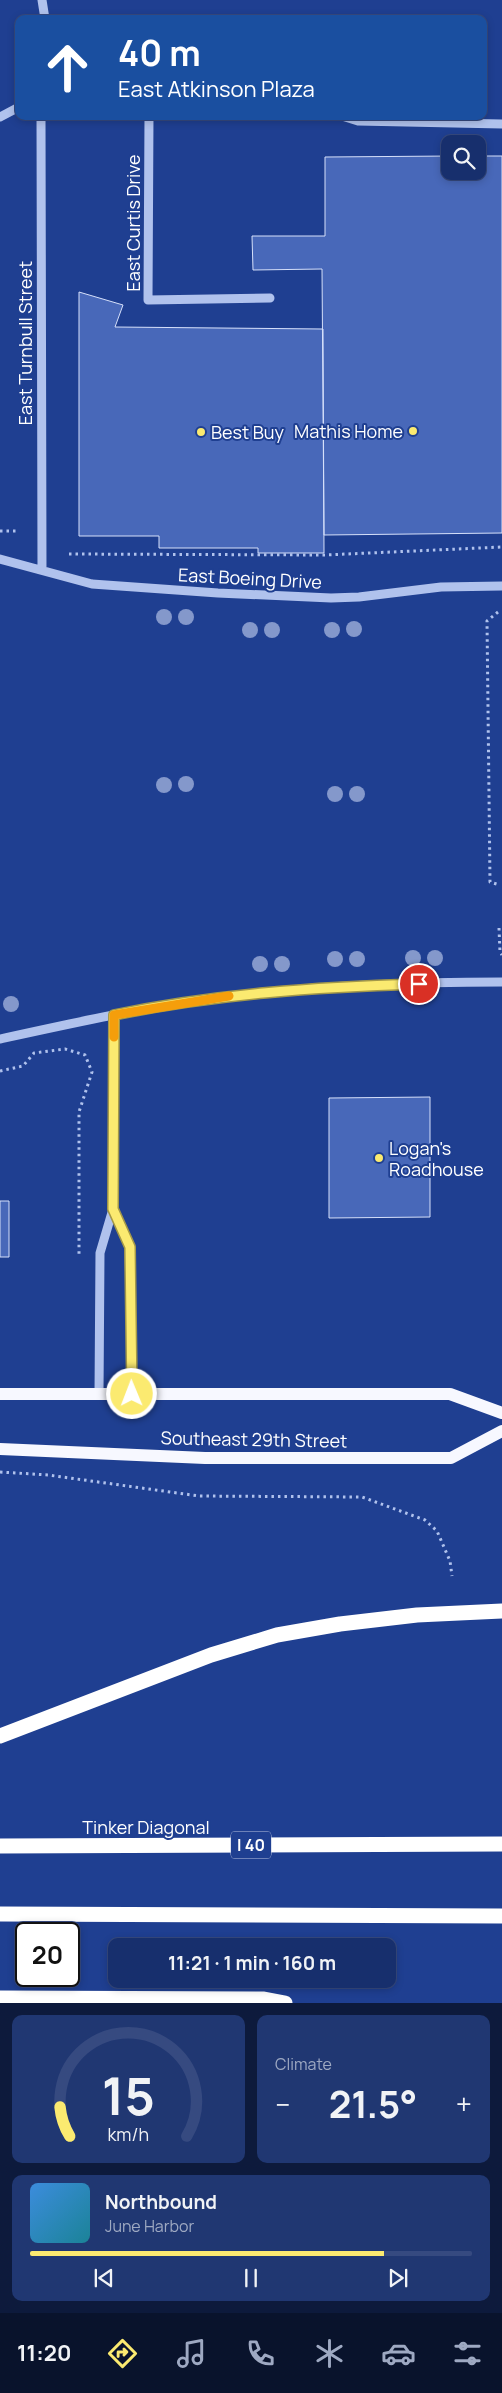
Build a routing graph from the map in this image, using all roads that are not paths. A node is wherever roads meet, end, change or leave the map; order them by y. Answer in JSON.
{"nodes":[{"id":1,"x":42,"y":0,"type":"edge"},
{"id":2,"x":44,"y":15,"type":"edge"},
{"id":3,"x":15,"y":109,"type":"edge"},
{"id":4,"x":0,"y":117,"type":"edge"},
{"id":5,"x":41,"y":120,"type":"edge"},
{"id":6,"x":149,"y":120,"type":"edge"},
{"id":7,"x":355,"y":120,"type":"edge"},
{"id":8,"x":502,"y":124,"type":"edge"},
{"id":9,"x":270,"y":298,"type":"dead end"},
{"id":10,"x":0,"y":559,"type":"edge"},
{"id":11,"x":42,"y":570,"type":"junction"},
{"id":12,"x":502,"y":586,"type":"edge"},
{"id":13,"x":502,"y":982,"type":"edge"},
{"id":14,"x":114,"y":1015,"type":"junction"},
{"id":15,"x":0,"y":1039,"type":"edge"},
{"id":16,"x":113,"y":1209,"type":"junction"},
{"id":17,"x":0,"y":1394,"type":"edge"},
{"id":18,"x":99,"y":1394,"type":"junction"},
{"id":19,"x":132,"y":1394,"type":"junction"},
{"id":20,"x":502,"y":1413,"type":"edge"},
{"id":21,"x":502,"y":1431,"type":"edge"},
{"id":22,"x":0,"y":1449,"type":"edge"},
{"id":23,"x":502,"y":1611,"type":"edge"},
{"id":24,"x":0,"y":1736,"type":"edge"},
{"id":25,"x":502,"y":1844,"type":"edge"},
{"id":26,"x":0,"y":1846,"type":"edge"},
{"id":27,"x":0,"y":1914,"type":"edge"},
{"id":28,"x":502,"y":1916,"type":"edge"},
{"id":29,"x":0,"y":1998,"type":"edge"},
{"id":30,"x":285,"y":2003,"type":"edge"}],
"edges":[{"from":1,"to":2,"type":"lane"},
{"from":3,"to":4,"type":"lane"},
{"from":5,"to":11,"type":"lane","name":"East Turnbull Street"},
{"from":6,"to":9,"type":"lane","name":"East Curtis Drive"},
{"from":7,"to":8,"type":"lane"},
{"from":10,"to":11,"type":"lane","name":"East Boeing Drive"},
{"from":11,"to":12,"type":"lane","name":"East Boeing Drive"},
{"from":13,"to":14,"type":"lane"},
{"from":14,"to":15,"type":"lane"},
{"from":14,"to":16,"type":"lane"},
{"from":16,"to":18,"type":"lane"},
{"from":16,"to":19,"type":"lane"},
{"from":17,"to":18,"type":"main road"},
{"from":18,"to":19,"type":"main road"},
{"from":19,"to":20,"type":"main road"},
{"from":21,"to":22,"type":"main road","name":"Southeast 29th Street"},
{"from":23,"to":24,"type":"highway"},
{"from":25,"to":26,"type":"highway","name":"Tinker Diagonal","number":"I 40"},
{"from":27,"to":28,"type":"highway"},
{"from":29,"to":30,"type":"highway"}]}
